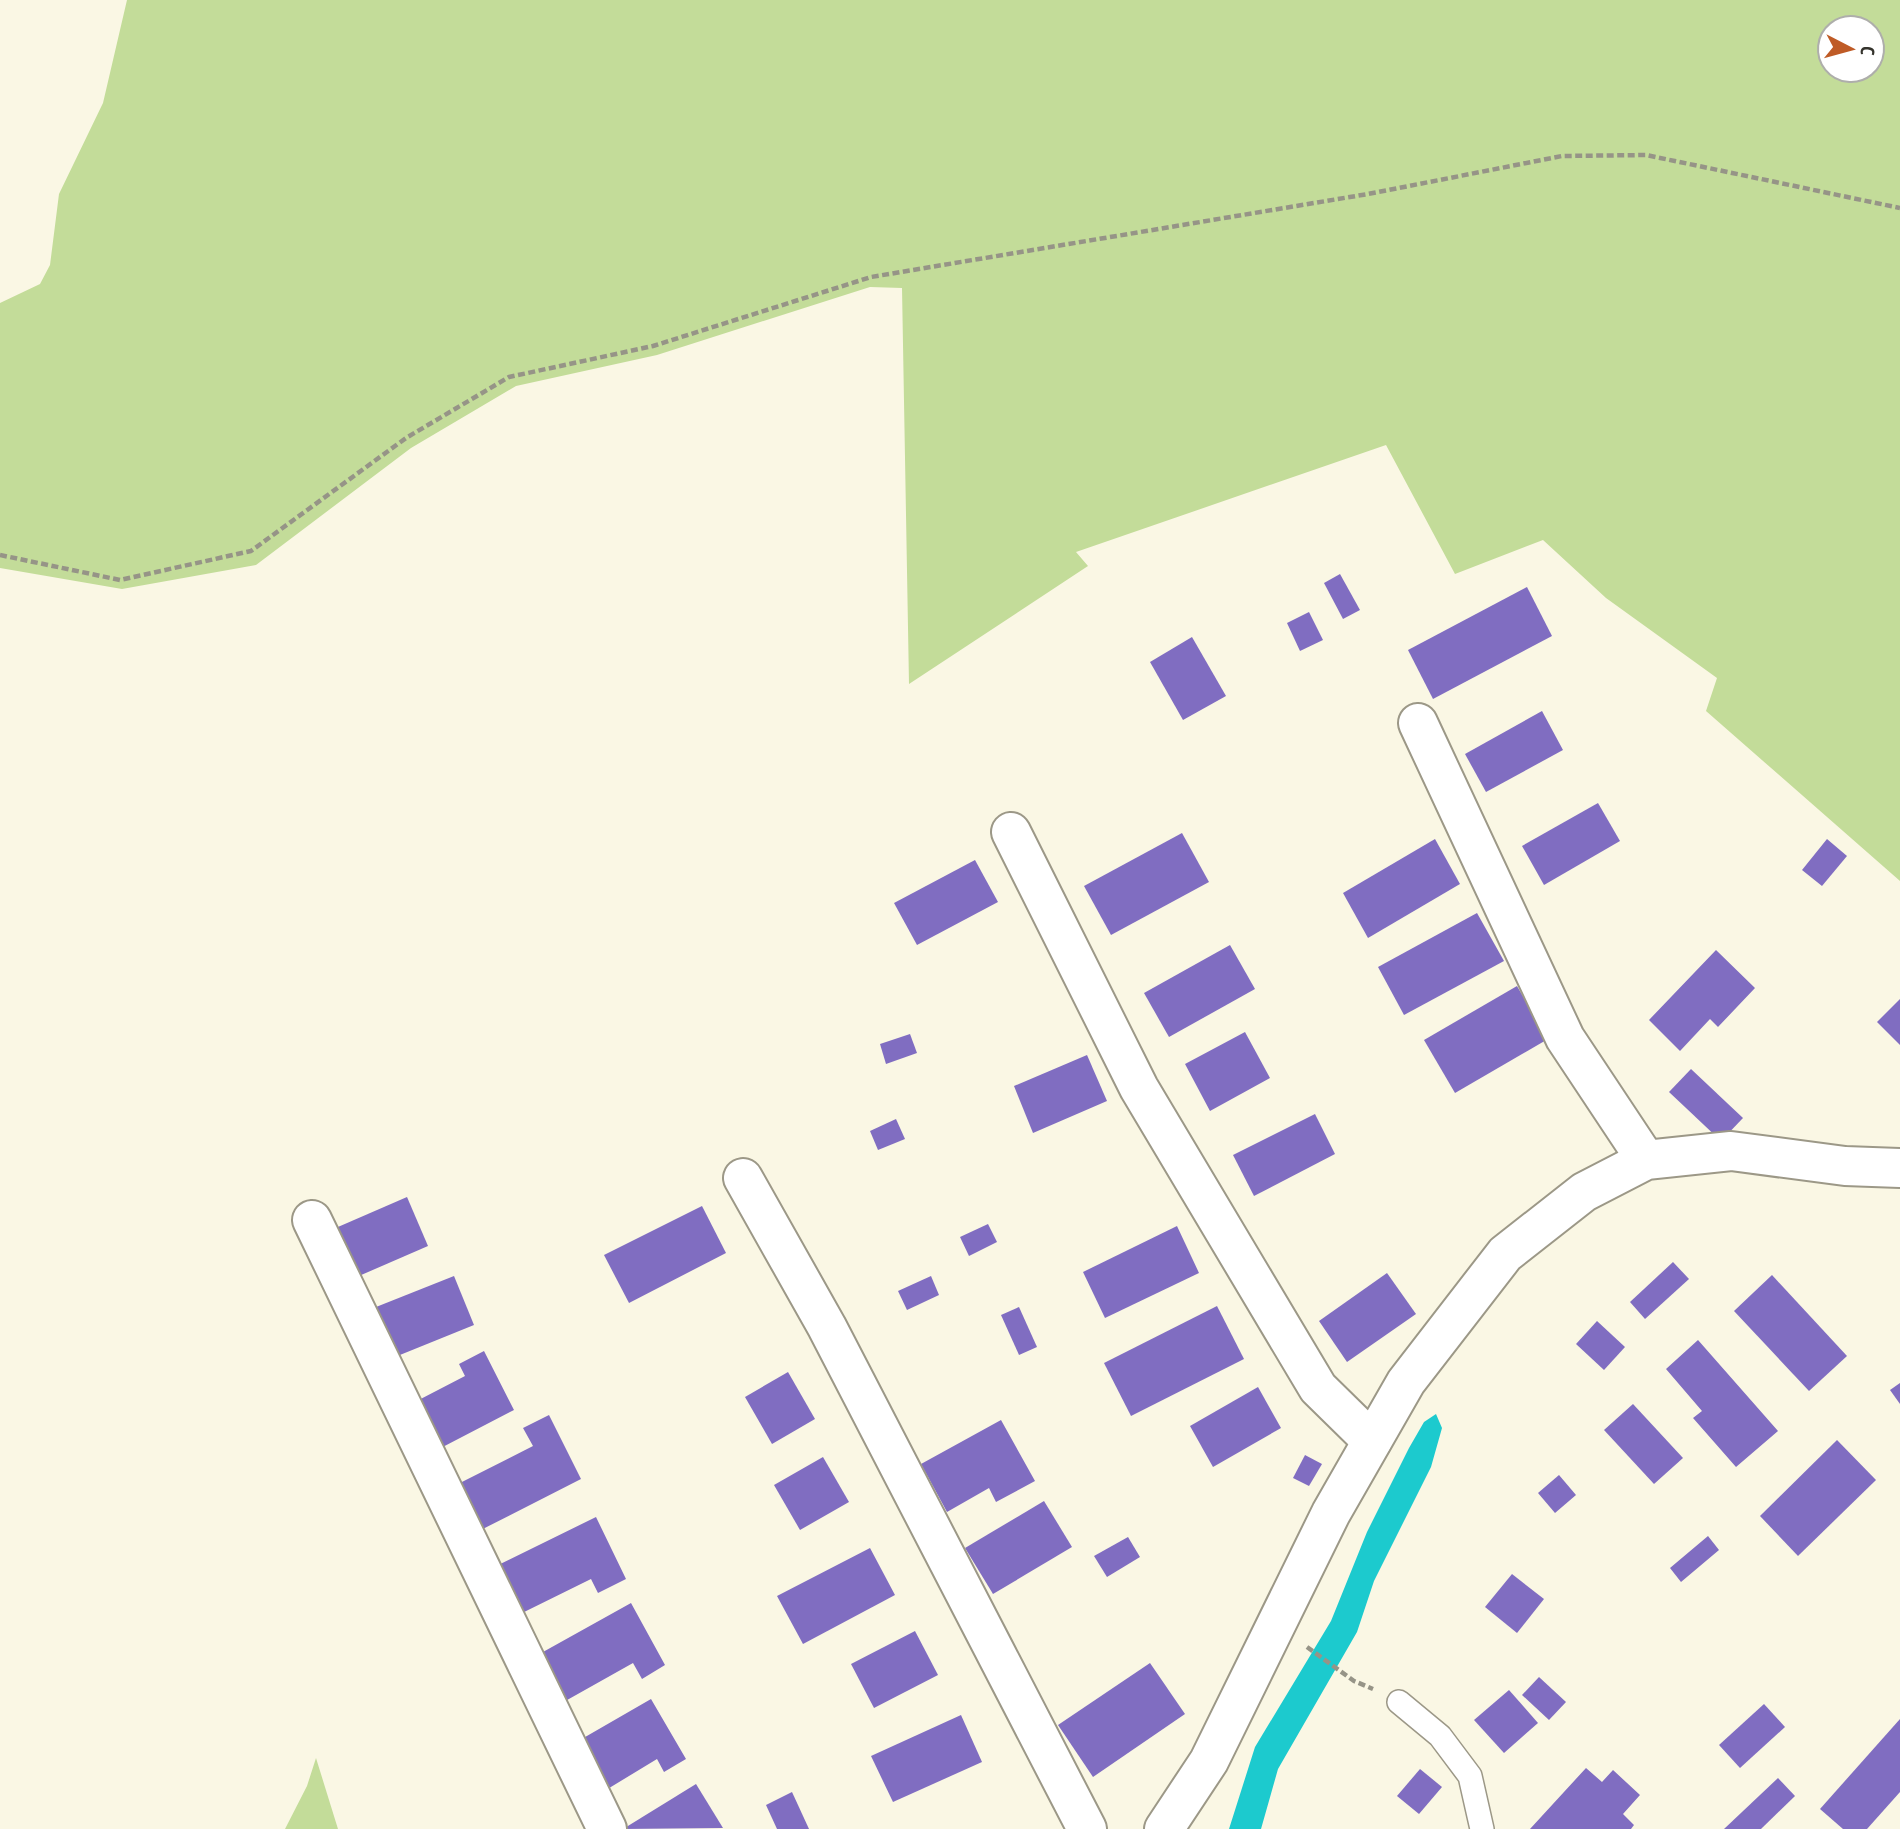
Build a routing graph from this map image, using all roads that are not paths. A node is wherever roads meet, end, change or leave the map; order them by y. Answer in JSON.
{"nodes":[{"id":1,"x":1418,"y":723,"type":"dead end"},
{"id":2,"x":1011,"y":832,"type":"dead end"},
{"id":3,"x":1646,"y":1160,"type":"junction"},
{"id":4,"x":1900,"y":1168,"type":"edge"},
{"id":5,"x":743,"y":1178,"type":"dead end"},
{"id":6,"x":312,"y":1220,"type":"dead end"},
{"id":7,"x":1372,"y":1441,"type":"junction"},
{"id":8,"x":1399,"y":1702,"type":"dead end"},
{"id":9,"x":607,"y":1829,"type":"edge"},
{"id":10,"x":1087,"y":1829,"type":"edge"},
{"id":11,"x":1164,"y":1829,"type":"edge"},
{"id":12,"x":1482,"y":1829,"type":"edge"}],
"edges":[{"from":1,"to":3,"type":"street"},
{"from":2,"to":7,"type":"street"},
{"from":3,"to":4,"type":"street"},
{"from":3,"to":7,"type":"street"},
{"from":5,"to":10,"type":"street"},
{"from":6,"to":9,"type":"street"},
{"from":7,"to":11,"type":"street"},
{"from":8,"to":12,"type":"lane"}]}
